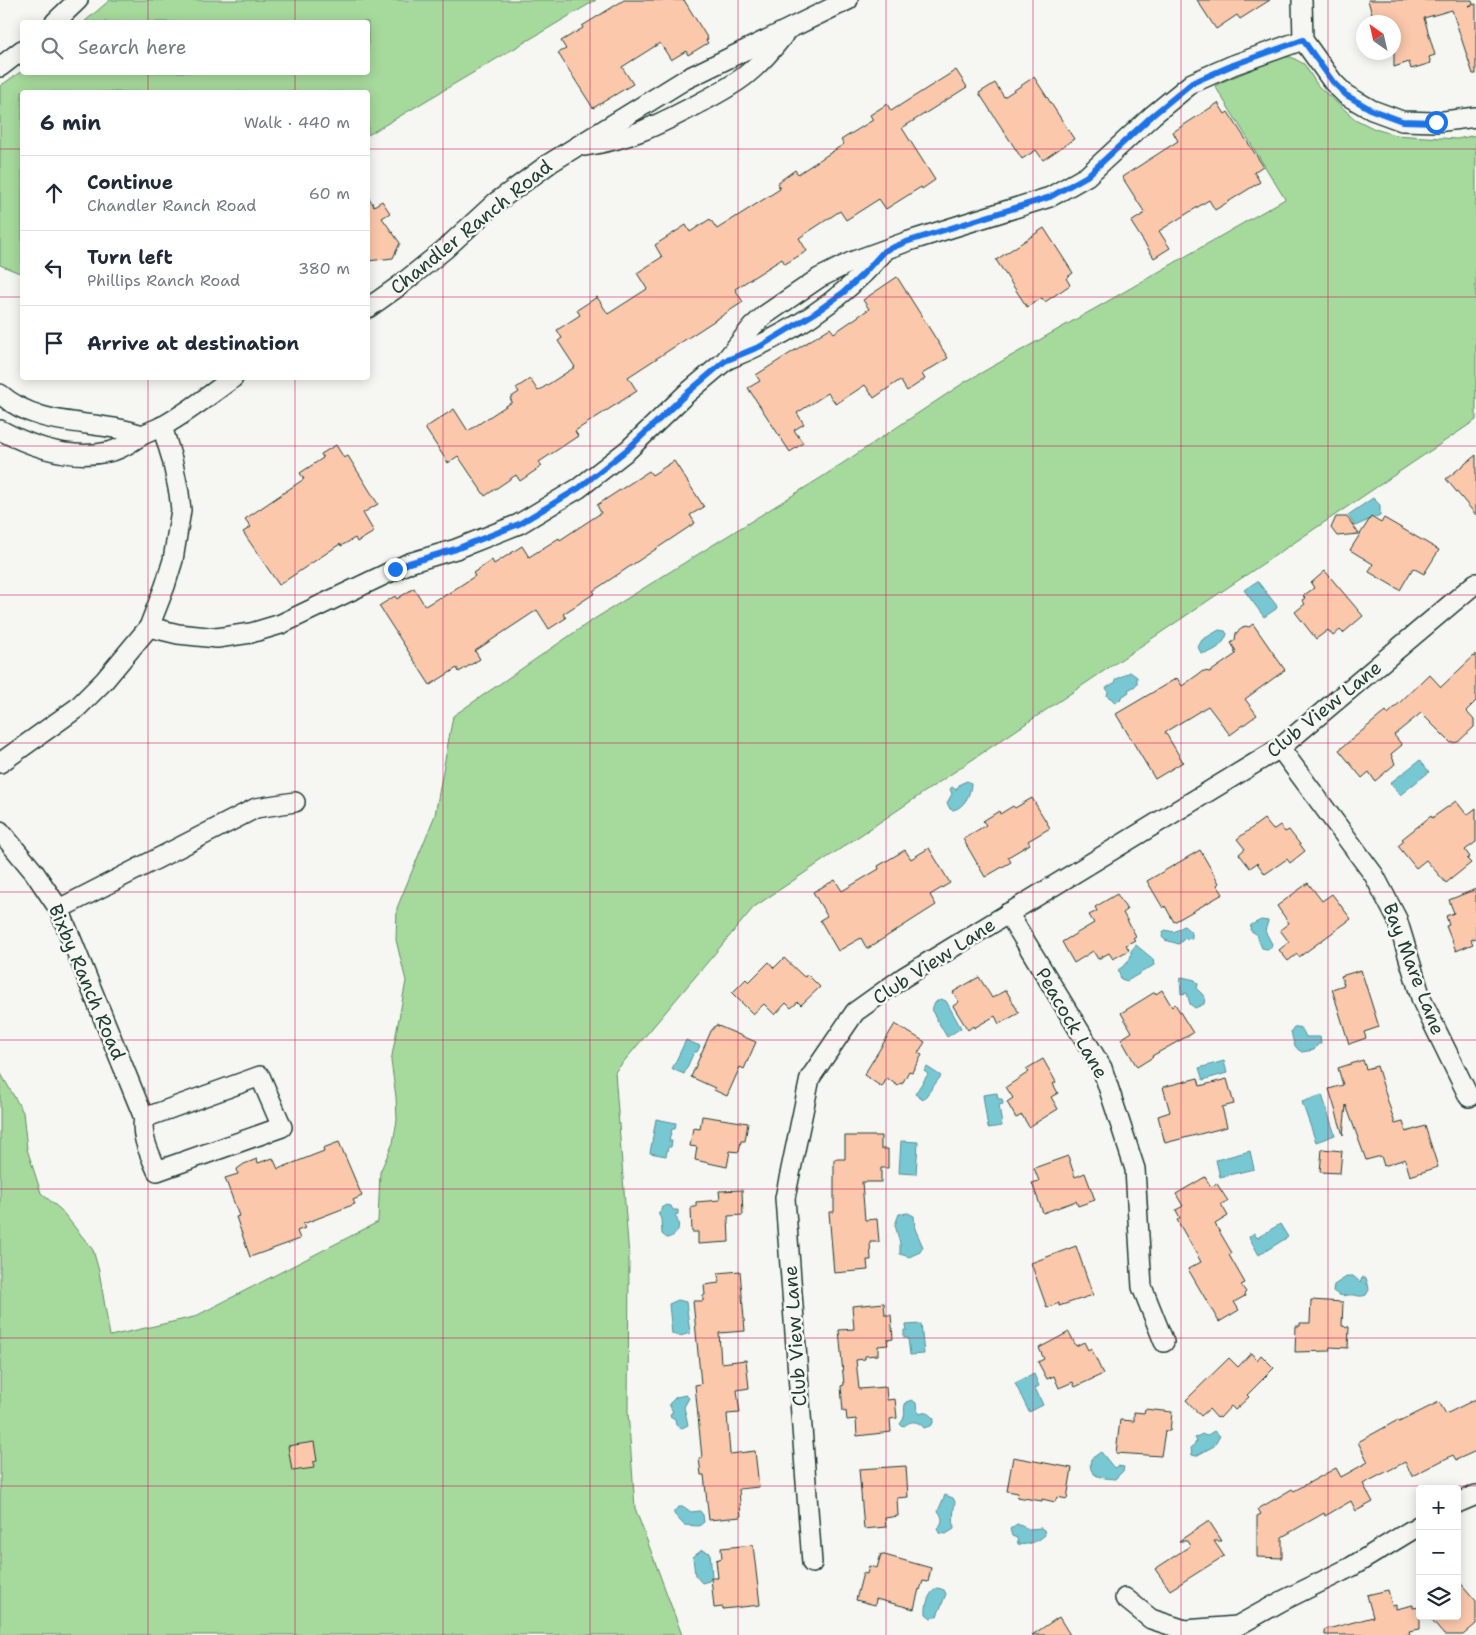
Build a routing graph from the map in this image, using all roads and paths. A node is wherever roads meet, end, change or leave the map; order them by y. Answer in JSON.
{"nodes":[{"id":1,"x":78,"y":0,"type":"edge"},
{"id":2,"x":848,"y":0,"type":"edge"},
{"id":3,"x":1302,"y":0,"type":"edge"},
{"id":4,"x":57,"y":20,"type":"edge"},
{"id":5,"x":788,"y":31,"type":"junction"},
{"id":6,"x":1303,"y":40,"type":"junction"},
{"id":7,"x":20,"y":52,"type":"edge"},
{"id":8,"x":0,"y":67,"type":"edge"},
{"id":9,"x":1476,"y":116,"type":"edge"},
{"id":10,"x":576,"y":147,"type":"junction"},
{"id":11,"x":884,"y":251,"type":"junction"},
{"id":12,"x":370,"y":307,"type":"edge"},
{"id":13,"x":725,"y":361,"type":"junction"},
{"id":14,"x":230,"y":380,"type":"edge"},
{"id":15,"x":0,"y":394,"type":"edge"},
{"id":16,"x":162,"y":426,"type":"junction"},
{"id":17,"x":0,"y":430,"type":"edge"},
{"id":18,"x":142,"y":435,"type":"junction"},
{"id":19,"x":1476,"y":583,"type":"edge"},
{"id":20,"x":149,"y":626,"type":"junction"},
{"id":21,"x":1280,"y":748,"type":"junction"},
{"id":22,"x":0,"y":763,"type":"edge"},
{"id":23,"x":295,"y":802,"type":"dead end"},
{"id":24,"x":0,"y":831,"type":"edge"},
{"id":25,"x":59,"y":909,"type":"junction"},
{"id":26,"x":1008,"y":913,"type":"junction"},
{"id":27,"x":1469,"y":1097,"type":"dead end"},
{"id":28,"x":144,"y":1118,"type":"junction"},
{"id":29,"x":1164,"y":1342,"type":"dead end"},
{"id":30,"x":1476,"y":1495,"type":"edge"},
{"id":31,"x":1461,"y":1502,"type":"edge"},
{"id":32,"x":1416,"y":1527,"type":"edge"},
{"id":33,"x":812,"y":1563,"type":"dead end"},
{"id":34,"x":1125,"y":1598,"type":"dead end"}],
"edges":[{"from":1,"to":4,"type":"street"},
{"from":2,"to":5,"type":"street","name":"Chandler Ranch Road"},
{"from":3,"to":6,"type":"street"},
{"from":5,"to":10,"type":"street","name":"Chandler Ranch Road"},
{"from":5,"to":10,"type":"street","name":"Chandler Ranch Road"},
{"from":6,"to":9,"type":"street"},
{"from":6,"to":11,"type":"street"},
{"from":7,"to":8,"type":"street"},
{"from":10,"to":12,"type":"street","name":"Chandler Ranch Road"},
{"from":11,"to":13,"type":"street"},
{"from":11,"to":13,"type":"street"},
{"from":13,"to":20,"type":"street"},
{"from":14,"to":16,"type":"street"},
{"from":15,"to":18,"type":"street"},
{"from":16,"to":18,"type":"street"},
{"from":16,"to":20,"type":"street"},
{"from":17,"to":18,"type":"street"},
{"from":19,"to":21,"type":"street","name":"Club View Lane"},
{"from":20,"to":22,"type":"street"},
{"from":21,"to":26,"type":"street","name":"Club View Lane"},
{"from":21,"to":27,"type":"street","name":"Bay Mare Lane"},
{"from":23,"to":25,"type":"street"},
{"from":24,"to":25,"type":"street","name":"Bixby Ranch Road"},
{"from":25,"to":28,"type":"street","name":"Bixby Ranch Road"},
{"from":26,"to":29,"type":"street","name":"Peacock Lane"},
{"from":26,"to":33,"type":"street","name":"Club View Lane"},
{"from":28,"to":28,"type":"street","name":"Bixby Ranch Road"},
{"from":30,"to":31,"type":"street"},
{"from":32,"to":34,"type":"street"}]}
